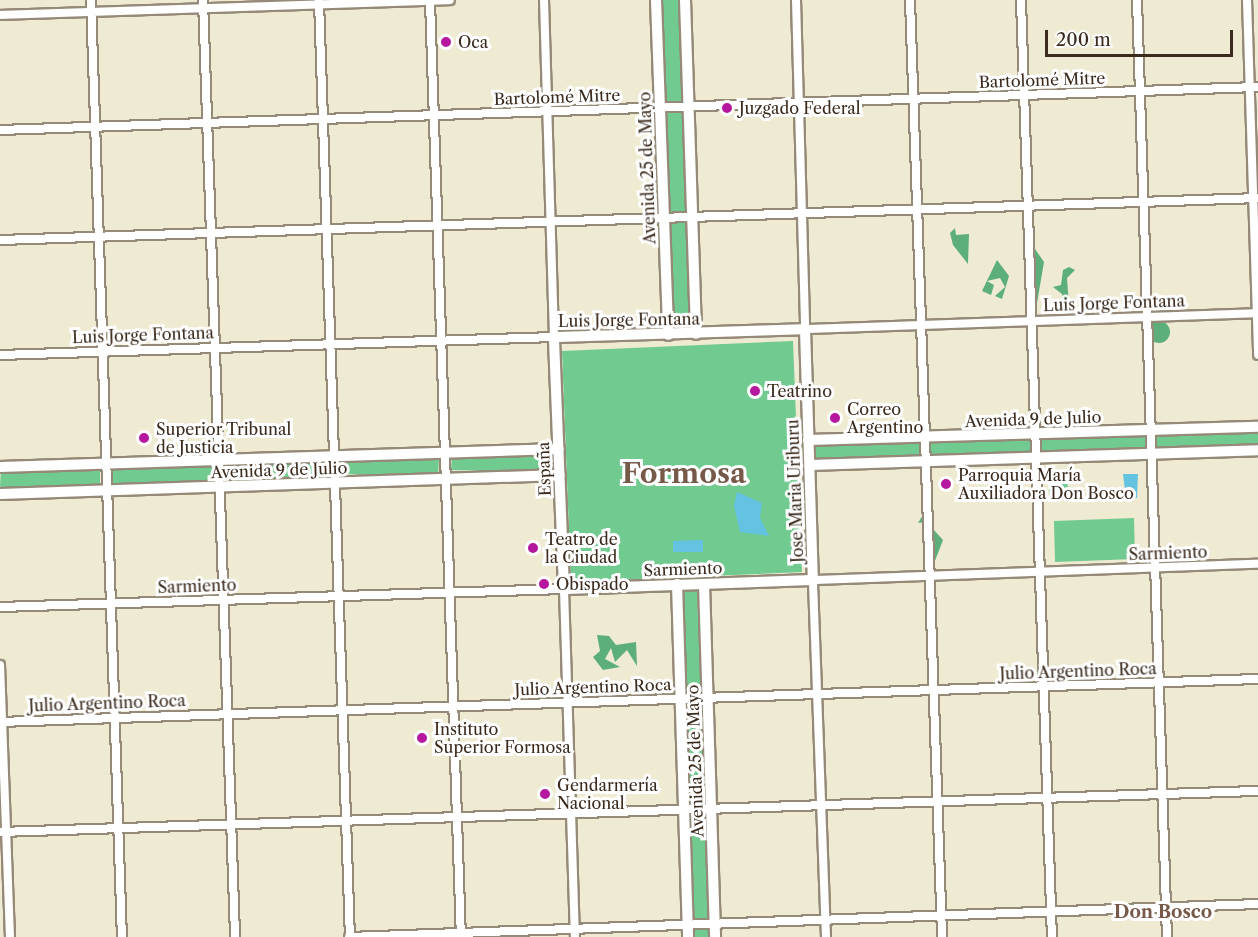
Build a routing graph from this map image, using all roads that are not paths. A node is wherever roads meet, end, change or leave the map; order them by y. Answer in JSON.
{"nodes":[{"id":1,"x":91,"y":0,"type":"edge"},
{"id":2,"x":430,"y":0,"type":"edge"},
{"id":3,"x":450,"y":0,"type":"edge"},
{"id":4,"x":543,"y":0,"type":"edge"},
{"id":5,"x":656,"y":0,"type":"edge"},
{"id":6,"x":684,"y":0,"type":"edge"},
{"id":7,"x":796,"y":0,"type":"edge"},
{"id":8,"x":910,"y":0,"type":"edge"},
{"id":9,"x":1021,"y":0,"type":"edge"},
{"id":10,"x":1137,"y":0,"type":"edge"},
{"id":11,"x":1247,"y":0,"type":"edge"},
{"id":12,"x":319,"y":2,"type":"edge"},
{"id":13,"x":204,"y":4,"type":"edge"},
{"id":14,"x":92,"y":12,"type":"junction"},
{"id":15,"x":0,"y":15,"type":"edge"},
{"id":16,"x":1254,"y":87,"type":"edge"},
{"id":17,"x":1139,"y":92,"type":"junction"},
{"id":18,"x":1024,"y":96,"type":"junction"},
{"id":19,"x":913,"y":100,"type":"junction"},
{"id":20,"x":798,"y":104,"type":"junction"},
{"id":21,"x":688,"y":107,"type":"junction"},
{"id":22,"x":660,"y":108,"type":"junction"},
{"id":23,"x":548,"y":112,"type":"junction"},
{"id":24,"x":433,"y":116,"type":"junction"},
{"id":25,"x":322,"y":119,"type":"junction"},
{"id":26,"x":208,"y":123,"type":"junction"},
{"id":27,"x":95,"y":127,"type":"junction"},
{"id":28,"x":0,"y":130,"type":"edge"},
{"id":29,"x":1256,"y":199,"type":"edge"},
{"id":30,"x":1143,"y":203,"type":"junction"},
{"id":31,"x":1029,"y":206,"type":"junction"},
{"id":32,"x":917,"y":211,"type":"junction"},
{"id":33,"x":802,"y":213,"type":"junction"},
{"id":34,"x":692,"y":217,"type":"junction"},
{"id":35,"x":664,"y":218,"type":"junction"},
{"id":36,"x":551,"y":222,"type":"junction"},
{"id":37,"x":437,"y":225,"type":"junction"},
{"id":38,"x":326,"y":230,"type":"junction"},
{"id":39,"x":211,"y":233,"type":"junction"},
{"id":40,"x":99,"y":238,"type":"junction"},
{"id":41,"x":0,"y":240,"type":"edge"},
{"id":42,"x":1257,"y":313,"type":"edge"},
{"id":43,"x":1146,"y":317,"type":"junction"},
{"id":44,"x":1031,"y":322,"type":"junction"},
{"id":45,"x":921,"y":326,"type":"junction"},
{"id":46,"x":805,"y":329,"type":"junction"},
{"id":47,"x":696,"y":334,"type":"junction"},
{"id":48,"x":668,"y":335,"type":"junction"},
{"id":49,"x":554,"y":337,"type":"junction"},
{"id":50,"x":440,"y":340,"type":"junction"},
{"id":51,"x":329,"y":345,"type":"junction"},
{"id":52,"x":215,"y":348,"type":"junction"},
{"id":53,"x":103,"y":352,"type":"junction"},
{"id":54,"x":0,"y":354,"type":"edge"},
{"id":55,"x":1258,"y":355,"type":"edge"},
{"id":56,"x":1258,"y":427,"type":"edge"},
{"id":57,"x":1150,"y":431,"type":"junction"},
{"id":58,"x":1035,"y":434,"type":"junction"},
{"id":59,"x":925,"y":438,"type":"junction"},
{"id":60,"x":808,"y":440,"type":"junction"},
{"id":61,"x":559,"y":449,"type":"junction"},
{"id":62,"x":1258,"y":450,"type":"edge"},
{"id":63,"x":444,"y":453,"type":"junction"},
{"id":64,"x":1151,"y":454,"type":"junction"},
{"id":65,"x":333,"y":457,"type":"junction"},
{"id":66,"x":1035,"y":458,"type":"junction"},
{"id":67,"x":219,"y":461,"type":"junction"},
{"id":68,"x":926,"y":461,"type":"junction"},
{"id":69,"x":106,"y":464,"type":"junction"},
{"id":70,"x":810,"y":465,"type":"junction"},
{"id":71,"x":0,"y":467,"type":"edge"},
{"id":72,"x":560,"y":475,"type":"junction"},
{"id":73,"x":445,"y":480,"type":"junction"},
{"id":74,"x":334,"y":483,"type":"junction"},
{"id":75,"x":220,"y":486,"type":"junction"},
{"id":76,"x":107,"y":490,"type":"junction"},
{"id":77,"x":0,"y":494,"type":"edge"},
{"id":78,"x":1258,"y":564,"type":"edge"},
{"id":79,"x":1155,"y":569,"type":"junction"},
{"id":80,"x":1040,"y":572,"type":"junction"},
{"id":81,"x":929,"y":576,"type":"junction"},
{"id":82,"x":813,"y":580,"type":"junction"},
{"id":83,"x":677,"y":584,"type":"junction"},
{"id":84,"x":704,"y":584,"type":"junction"},
{"id":85,"x":564,"y":589,"type":"junction"},
{"id":86,"x":449,"y":592,"type":"junction"},
{"id":87,"x":339,"y":596,"type":"junction"},
{"id":88,"x":224,"y":600,"type":"junction"},
{"id":89,"x":111,"y":603,"type":"junction"},
{"id":90,"x":0,"y":607,"type":"edge"},
{"id":91,"x":0,"y":665,"type":"edge"},
{"id":92,"x":1258,"y":679,"type":"edge"},
{"id":93,"x":1159,"y":683,"type":"junction"},
{"id":94,"x":1044,"y":687,"type":"junction"},
{"id":95,"x":934,"y":691,"type":"junction"},
{"id":96,"x":818,"y":694,"type":"junction"},
{"id":97,"x":680,"y":699,"type":"junction"},
{"id":98,"x":707,"y":699,"type":"junction"},
{"id":99,"x":567,"y":704,"type":"junction"},
{"id":100,"x":452,"y":707,"type":"junction"},
{"id":101,"x":343,"y":710,"type":"junction"},
{"id":102,"x":228,"y":715,"type":"junction"},
{"id":103,"x":115,"y":718,"type":"junction"},
{"id":104,"x":1,"y":722,"type":"edge"},
{"id":105,"x":1258,"y":791,"type":"edge"},
{"id":106,"x":1163,"y":794,"type":"junction"},
{"id":107,"x":1047,"y":797,"type":"junction"},
{"id":108,"x":937,"y":802,"type":"junction"},
{"id":109,"x":822,"y":806,"type":"junction"},
{"id":110,"x":712,"y":808,"type":"junction"},
{"id":111,"x":684,"y":809,"type":"junction"},
{"id":112,"x":571,"y":813,"type":"junction"},
{"id":113,"x":457,"y":817,"type":"junction"},
{"id":114,"x":346,"y":821,"type":"junction"},
{"id":115,"x":231,"y":825,"type":"junction"},
{"id":116,"x":118,"y":829,"type":"junction"},
{"id":117,"x":3,"y":832,"type":"edge"},
{"id":118,"x":1258,"y":904,"type":"edge"},
{"id":119,"x":1166,"y":908,"type":"junction"},
{"id":120,"x":1051,"y":912,"type":"junction"},
{"id":121,"x":941,"y":917,"type":"junction"},
{"id":122,"x":825,"y":920,"type":"junction"},
{"id":123,"x":715,"y":923,"type":"junction"},
{"id":124,"x":687,"y":924,"type":"junction"},
{"id":125,"x":575,"y":933,"type":"edge"},
{"id":126,"x":461,"y":935,"type":"edge"},
{"id":127,"x":10,"y":937,"type":"edge"},
{"id":128,"x":122,"y":937,"type":"edge"},
{"id":129,"x":235,"y":937,"type":"edge"},
{"id":130,"x":350,"y":937,"type":"edge"},
{"id":131,"x":688,"y":937,"type":"edge"},
{"id":132,"x":715,"y":937,"type":"edge"},
{"id":133,"x":826,"y":937,"type":"edge"},
{"id":134,"x":942,"y":937,"type":"edge"},
{"id":135,"x":1052,"y":937,"type":"edge"},
{"id":136,"x":1167,"y":937,"type":"edge"}],
"edges":[{"from":1,"to":14,"type":"street"},
{"from":2,"to":3,"type":"street"},
{"from":2,"to":12,"type":"street"},
{"from":2,"to":24,"type":"street"},
{"from":4,"to":23,"type":"street","name":"España"},
{"from":5,"to":22,"type":"main road","name":"Avenida 25 de Mayo"},
{"from":6,"to":21,"type":"main road"},
{"from":7,"to":20,"type":"street"},
{"from":8,"to":19,"type":"street"},
{"from":9,"to":18,"type":"street"},
{"from":10,"to":17,"type":"street"},
{"from":11,"to":16,"type":"street"},
{"from":12,"to":13,"type":"street"},
{"from":12,"to":25,"type":"street"},
{"from":13,"to":14,"type":"street"},
{"from":13,"to":26,"type":"street"},
{"from":14,"to":15,"type":"street"},
{"from":14,"to":27,"type":"street"},
{"from":16,"to":17,"type":"street","name":"Bartolomé Mitre"},
{"from":16,"to":29,"type":"street"},
{"from":17,"to":18,"type":"street","name":"Bartolomé Mitre"},
{"from":17,"to":30,"type":"street"},
{"from":18,"to":19,"type":"street","name":"Bartolomé Mitre"},
{"from":18,"to":31,"type":"street"},
{"from":19,"to":20,"type":"street","name":"Bartolomé Mitre"},
{"from":19,"to":32,"type":"street"},
{"from":20,"to":21,"type":"street","name":"Bartolomé Mitre"},
{"from":20,"to":33,"type":"street"},
{"from":21,"to":22,"type":"street","name":"Bartolomé Mitre"},
{"from":21,"to":34,"type":"main road"},
{"from":22,"to":23,"type":"street","name":"Bartolomé Mitre"},
{"from":22,"to":35,"type":"main road","name":"Avenida 25 de Mayo"},
{"from":23,"to":24,"type":"street","name":"Bartolomé Mitre"},
{"from":23,"to":36,"type":"street","name":"España"},
{"from":24,"to":25,"type":"street","name":"Bartolomé Mitre"},
{"from":24,"to":37,"type":"street"},
{"from":25,"to":26,"type":"street","name":"Bartolomé Mitre"},
{"from":25,"to":38,"type":"street"},
{"from":26,"to":27,"type":"street","name":"Bartolomé Mitre"},
{"from":26,"to":39,"type":"street"},
{"from":27,"to":28,"type":"street","name":"Bartolomé Mitre"},
{"from":27,"to":40,"type":"street"},
{"from":29,"to":30,"type":"street"},
{"from":29,"to":42,"type":"street"},
{"from":30,"to":31,"type":"street"},
{"from":30,"to":43,"type":"street"},
{"from":31,"to":32,"type":"street"},
{"from":31,"to":44,"type":"street"},
{"from":32,"to":33,"type":"street"},
{"from":32,"to":45,"type":"street"},
{"from":33,"to":34,"type":"street"},
{"from":33,"to":46,"type":"street"},
{"from":34,"to":35,"type":"street"},
{"from":34,"to":47,"type":"main road"},
{"from":35,"to":36,"type":"street"},
{"from":35,"to":48,"type":"main road","name":"Avenida 25 de Mayo"},
{"from":36,"to":37,"type":"street"},
{"from":36,"to":49,"type":"street","name":"España"},
{"from":37,"to":38,"type":"street"},
{"from":37,"to":50,"type":"street"},
{"from":38,"to":39,"type":"street"},
{"from":38,"to":51,"type":"street"},
{"from":39,"to":40,"type":"street"},
{"from":39,"to":52,"type":"street"},
{"from":40,"to":41,"type":"street"},
{"from":40,"to":53,"type":"street"},
{"from":42,"to":43,"type":"street","name":"Luis Jorge Fontana"},
{"from":42,"to":55,"type":"street"},
{"from":43,"to":44,"type":"street","name":"Luis Jorge Fontana"},
{"from":43,"to":57,"type":"street"},
{"from":44,"to":45,"type":"street","name":"Luis Jorge Fontana"},
{"from":44,"to":58,"type":"street"},
{"from":45,"to":46,"type":"street","name":"Luis Jorge Fontana"},
{"from":45,"to":59,"type":"street"},
{"from":46,"to":47,"type":"main road","name":"Luis Jorge Fontana"},
{"from":46,"to":60,"type":"main road","name":"Jose Maria Uriburu"},
{"from":47,"to":48,"type":"main road","name":"Luis Jorge Fontana"},
{"from":48,"to":49,"type":"main road","name":"Luis Jorge Fontana"},
{"from":49,"to":50,"type":"street","name":"Luis Jorge Fontana"},
{"from":49,"to":61,"type":"main road","name":"España"},
{"from":50,"to":51,"type":"street","name":"Luis Jorge Fontana"},
{"from":50,"to":63,"type":"street"},
{"from":51,"to":52,"type":"street","name":"Luis Jorge Fontana"},
{"from":51,"to":65,"type":"street"},
{"from":52,"to":53,"type":"street","name":"Luis Jorge Fontana"},
{"from":52,"to":67,"type":"street"},
{"from":53,"to":54,"type":"street","name":"Luis Jorge Fontana"},
{"from":53,"to":69,"type":"street"},
{"from":56,"to":57,"type":"main road","name":"Avenida 9 de Julio"},
{"from":57,"to":58,"type":"main road","name":"Avenida 9 de Julio"},
{"from":57,"to":64,"type":"street"},
{"from":58,"to":59,"type":"main road","name":"Avenida 9 de Julio"},
{"from":58,"to":66,"type":"street"},
{"from":59,"to":60,"type":"main road","name":"Avenida 9 de Julio"},
{"from":59,"to":68,"type":"street"},
{"from":60,"to":70,"type":"main road","name":"Jose Maria Uriburu"},
{"from":61,"to":63,"type":"main road","name":"Avenida 9 de Julio"},
{"from":61,"to":72,"type":"main road","name":"España"},
{"from":62,"to":64,"type":"main road"},
{"from":63,"to":65,"type":"main road","name":"Avenida 9 de Julio"},
{"from":63,"to":73,"type":"street"},
{"from":64,"to":66,"type":"main road"},
{"from":64,"to":79,"type":"street"},
{"from":65,"to":67,"type":"main road","name":"Avenida 9 de Julio"},
{"from":65,"to":74,"type":"street"},
{"from":66,"to":68,"type":"main road"},
{"from":66,"to":80,"type":"street"},
{"from":67,"to":69,"type":"main road","name":"Avenida 9 de Julio"},
{"from":67,"to":75,"type":"street"},
{"from":68,"to":70,"type":"main road"},
{"from":68,"to":81,"type":"street"},
{"from":69,"to":71,"type":"main road","name":"Avenida 9 de Julio"},
{"from":69,"to":76,"type":"street"},
{"from":70,"to":82,"type":"main road","name":"Jose Maria Uriburu"},
{"from":72,"to":73,"type":"main road","name":"Avenida 9 de Julio"},
{"from":72,"to":85,"type":"main road","name":"España"},
{"from":73,"to":74,"type":"main road","name":"Avenida 9 de Julio"},
{"from":73,"to":86,"type":"street"},
{"from":74,"to":75,"type":"main road","name":"Avenida 9 de Julio"},
{"from":74,"to":87,"type":"street"},
{"from":75,"to":76,"type":"main road","name":"Avenida 9 de Julio"},
{"from":75,"to":88,"type":"street"},
{"from":76,"to":77,"type":"main road","name":"Avenida 9 de Julio"},
{"from":76,"to":89,"type":"street"},
{"from":78,"to":79,"type":"street","name":"Sarmiento"},
{"from":79,"to":80,"type":"street","name":"Sarmiento"},
{"from":79,"to":93,"type":"street"},
{"from":80,"to":81,"type":"street","name":"Sarmiento"},
{"from":80,"to":94,"type":"street"},
{"from":81,"to":82,"type":"street","name":"Sarmiento"},
{"from":81,"to":95,"type":"street"},
{"from":82,"to":84,"type":"main road","name":"Sarmiento"},
{"from":82,"to":96,"type":"street"},
{"from":83,"to":84,"type":"main road","name":"Sarmiento"},
{"from":83,"to":85,"type":"main road","name":"Sarmiento"},
{"from":83,"to":97,"type":"main road","name":"Avenida 25 de Mayo"},
{"from":84,"to":98,"type":"main road","name":"Avenida 25 de Mayo"},
{"from":85,"to":86,"type":"street","name":"Sarmiento"},
{"from":85,"to":99,"type":"street","name":"España"},
{"from":86,"to":87,"type":"street","name":"Sarmiento"},
{"from":86,"to":100,"type":"street"},
{"from":87,"to":88,"type":"street","name":"Sarmiento"},
{"from":87,"to":101,"type":"street"},
{"from":88,"to":89,"type":"street","name":"Sarmiento"},
{"from":88,"to":102,"type":"street"},
{"from":89,"to":90,"type":"street","name":"Sarmiento"},
{"from":89,"to":103,"type":"street"},
{"from":91,"to":104,"type":"street"},
{"from":92,"to":93,"type":"street","name":"Julio Argentino Roca"},
{"from":93,"to":94,"type":"street","name":"Julio Argentino Roca"},
{"from":93,"to":106,"type":"street"},
{"from":94,"to":95,"type":"street","name":"Julio Argentino Roca"},
{"from":94,"to":107,"type":"street"},
{"from":95,"to":96,"type":"street","name":"Julio Argentino Roca"},
{"from":95,"to":108,"type":"street"},
{"from":96,"to":98,"type":"street","name":"Julio Argentino Roca"},
{"from":96,"to":109,"type":"street"},
{"from":97,"to":98,"type":"street","name":"Julio Argentino Roca"},
{"from":97,"to":99,"type":"street","name":"Julio Argentino Roca"},
{"from":97,"to":111,"type":"main road","name":"Avenida 25 de Mayo"},
{"from":98,"to":110,"type":"main road","name":"Avenida 25 de Mayo"},
{"from":99,"to":100,"type":"street","name":"Julio Argentino Roca"},
{"from":99,"to":112,"type":"street","name":"España"},
{"from":100,"to":101,"type":"street","name":"Julio Argentino Roca"},
{"from":100,"to":113,"type":"street"},
{"from":101,"to":102,"type":"street","name":"Julio Argentino Roca"},
{"from":101,"to":114,"type":"street"},
{"from":102,"to":103,"type":"street","name":"Julio Argentino Roca"},
{"from":102,"to":115,"type":"street"},
{"from":103,"to":104,"type":"street","name":"Julio Argentino Roca"},
{"from":103,"to":116,"type":"street"},
{"from":104,"to":117,"type":"street"},
{"from":105,"to":106,"type":"street"},
{"from":106,"to":107,"type":"street"},
{"from":106,"to":119,"type":"street"},
{"from":107,"to":108,"type":"street"},
{"from":107,"to":120,"type":"street"},
{"from":108,"to":109,"type":"street"},
{"from":108,"to":121,"type":"street"},
{"from":109,"to":110,"type":"street"},
{"from":109,"to":122,"type":"street"},
{"from":110,"to":111,"type":"street"},
{"from":110,"to":123,"type":"main road","name":"Avenida 25 de Mayo"},
{"from":111,"to":112,"type":"street"},
{"from":111,"to":124,"type":"main road","name":"Avenida 25 de Mayo"},
{"from":112,"to":113,"type":"street"},
{"from":112,"to":125,"type":"street","name":"España"},
{"from":113,"to":114,"type":"street"},
{"from":113,"to":126,"type":"street"},
{"from":114,"to":115,"type":"street"},
{"from":114,"to":130,"type":"street"},
{"from":115,"to":116,"type":"street"},
{"from":115,"to":129,"type":"street"},
{"from":116,"to":117,"type":"street"},
{"from":116,"to":128,"type":"street"},
{"from":117,"to":127,"type":"street"},
{"from":118,"to":119,"type":"street"},
{"from":119,"to":120,"type":"street"},
{"from":119,"to":136,"type":"street"},
{"from":120,"to":121,"type":"street"},
{"from":120,"to":135,"type":"street"},
{"from":121,"to":122,"type":"street"},
{"from":121,"to":134,"type":"street"},
{"from":122,"to":123,"type":"street"},
{"from":122,"to":133,"type":"street"},
{"from":123,"to":124,"type":"street"},
{"from":123,"to":132,"type":"main road","name":"Avenida 25 de Mayo"},
{"from":124,"to":125,"type":"street"},
{"from":124,"to":131,"type":"main road","name":"Avenida 25 de Mayo"},
{"from":125,"to":126,"type":"street"},
{"from":126,"to":130,"type":"street"}]}
